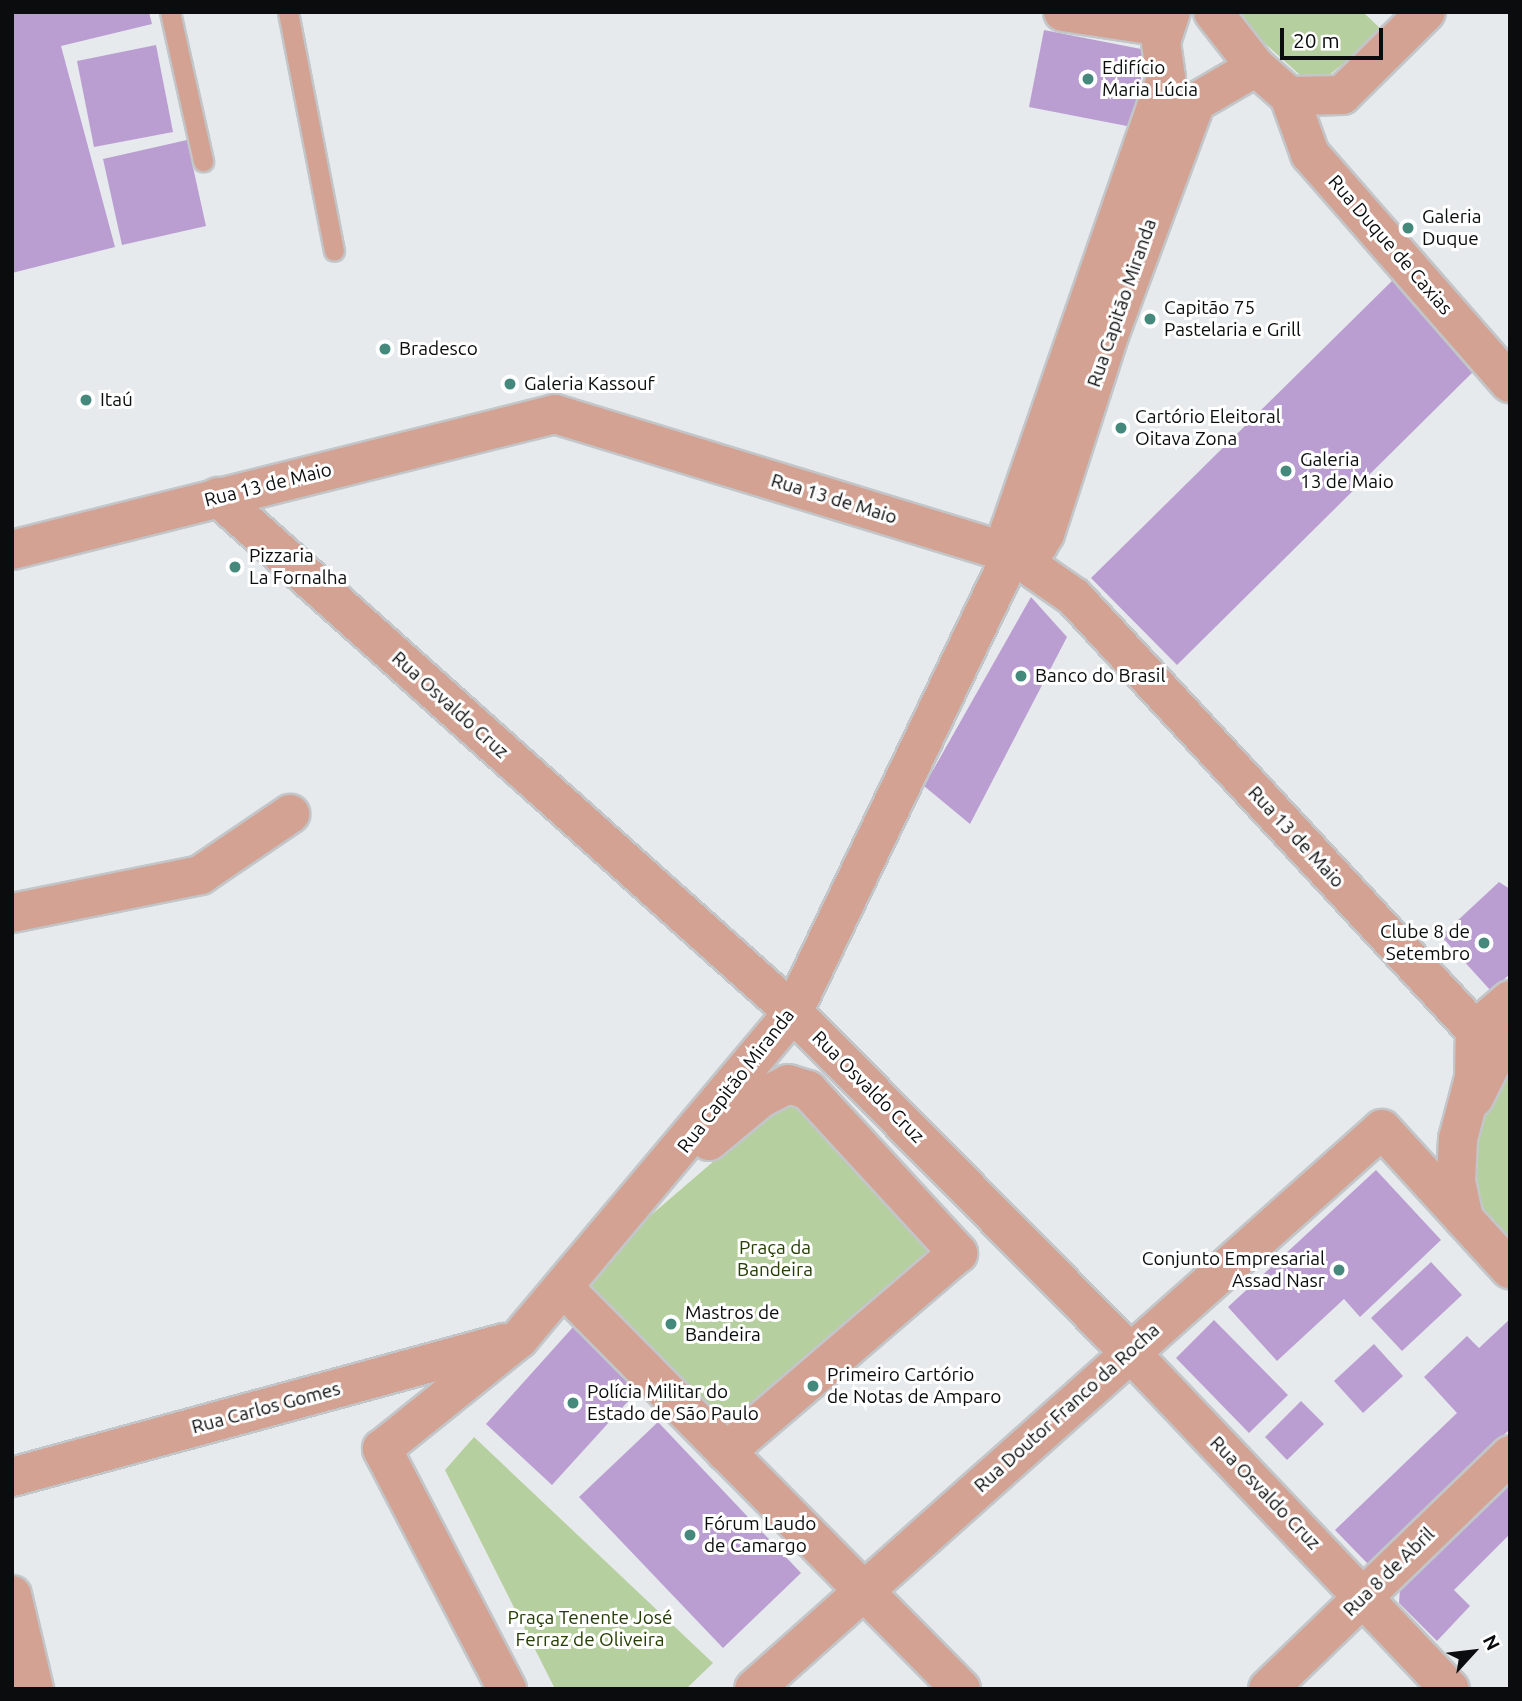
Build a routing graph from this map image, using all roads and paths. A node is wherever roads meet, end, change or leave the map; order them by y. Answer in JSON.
{"nodes":[{"id":1,"x":170,"y":12,"type":"edge"},
{"id":2,"x":288,"y":12,"type":"edge"},
{"id":3,"x":1063,"y":12,"type":"edge"},
{"id":4,"x":1213,"y":12,"type":"edge"},
{"id":5,"x":1426,"y":12,"type":"edge"},
{"id":6,"x":1167,"y":19,"type":"edge"},
{"id":7,"x":1256,"y":67,"type":"junction"},
{"id":8,"x":1289,"y":96,"type":"junction"},
{"id":9,"x":1196,"y":102,"type":"junction"},
{"id":10,"x":203,"y":161,"type":"dead end"},
{"id":11,"x":334,"y":251,"type":"dead end"},
{"id":12,"x":1510,"y":383,"type":"edge"},
{"id":13,"x":218,"y":498,"type":"junction"},
{"id":14,"x":12,"y":550,"type":"edge"},
{"id":15,"x":1012,"y":554,"type":"junction"},
{"id":16,"x":290,"y":814,"type":"dead end"},
{"id":17,"x":12,"y":913,"type":"edge"},
{"id":18,"x":1510,"y":1000,"type":"edge"},
{"id":19,"x":793,"y":1012,"type":"junction"},
{"id":20,"x":1475,"y":1030,"type":"junction"},
{"id":21,"x":1510,"y":1046,"type":"edge"},
{"id":22,"x":1468,"y":1112,"type":"junction"},
{"id":23,"x":668,"y":1166,"type":"junction"},
{"id":24,"x":1464,"y":1219,"type":"junction"},
{"id":25,"x":1510,"y":1269,"type":"edge"},
{"id":26,"x":565,"y":1289,"type":"junction"},
{"id":27,"x":519,"y":1339,"type":"junction"},
{"id":28,"x":1129,"y":1351,"type":"junction"},
{"id":29,"x":726,"y":1452,"type":"junction"},
{"id":30,"x":1510,"y":1455,"type":"edge"},
{"id":31,"x":12,"y":1477,"type":"edge"},
{"id":32,"x":865,"y":1590,"type":"junction"},
{"id":33,"x":12,"y":1595,"type":"edge"},
{"id":34,"x":1364,"y":1597,"type":"junction"},
{"id":35,"x":34,"y":1689,"type":"edge"},
{"id":36,"x":508,"y":1689,"type":"edge"},
{"id":37,"x":754,"y":1689,"type":"edge"},
{"id":38,"x":961,"y":1689,"type":"edge"},
{"id":39,"x":1268,"y":1689,"type":"edge"},
{"id":40,"x":1450,"y":1689,"type":"edge"}],
"edges":[{"from":1,"to":10,"type":"lane"},
{"from":2,"to":11,"type":"lane"},
{"from":3,"to":6,"type":"street"},
{"from":4,"to":7,"type":"street"},
{"from":5,"to":8,"type":"street"},
{"from":6,"to":9,"type":"street"},
{"from":6,"to":15,"type":"street","name":"Rua Capitão Miranda"},
{"from":7,"to":8,"type":"street"},
{"from":7,"to":9,"type":"street"},
{"from":8,"to":12,"type":"street","name":"Rua Duque de Caxias"},
{"from":9,"to":15,"type":"street","name":"Rua Capitão Miranda"},
{"from":13,"to":14,"type":"street","name":"Rua 13 de Maio"},
{"from":13,"to":15,"type":"street","name":"Rua 13 de Maio"},
{"from":13,"to":19,"type":"street","name":"Rua Osvaldo Cruz"},
{"from":15,"to":19,"type":"street","name":"Rua Capitão Miranda"},
{"from":15,"to":20,"type":"street","name":"Rua 13 de Maio"},
{"from":16,"to":17,"type":"street"},
{"from":18,"to":20,"type":"street"},
{"from":19,"to":23,"type":"street","name":"Rua Capitão Miranda"},
{"from":19,"to":28,"type":"street","name":"Rua Osvaldo Cruz"},
{"from":20,"to":22,"type":"street"},
{"from":21,"to":22,"type":"street"},
{"from":22,"to":24,"type":"street"},
{"from":23,"to":26,"type":"street","name":"Rua Capitão Miranda"},
{"from":23,"to":29,"type":"street"},
{"from":24,"to":25,"type":"street"},
{"from":24,"to":28,"type":"street","name":"Rua Doutor Franco da Rocha"},
{"from":26,"to":27,"type":"street","name":"Rua Capitão Miranda"},
{"from":26,"to":29,"type":"street"},
{"from":27,"to":31,"type":"street","name":"Rua Carlos Gomes"},
{"from":27,"to":36,"type":"street","name":"Rua Capitão Miranda"},
{"from":28,"to":32,"type":"street","name":"Rua Doutor Franco da Rocha"},
{"from":28,"to":34,"type":"street","name":"Rua Osvaldo Cruz"},
{"from":29,"to":32,"type":"street"},
{"from":30,"to":34,"type":"street","name":"Rua 8 de Abril"},
{"from":32,"to":37,"type":"street","name":"Rua Doutor Franco da Rocha"},
{"from":32,"to":38,"type":"street"},
{"from":33,"to":35,"type":"street"},
{"from":34,"to":39,"type":"street","name":"Rua 8 de Abril"},
{"from":34,"to":40,"type":"street","name":"Rua Osvaldo Cruz"}]}
